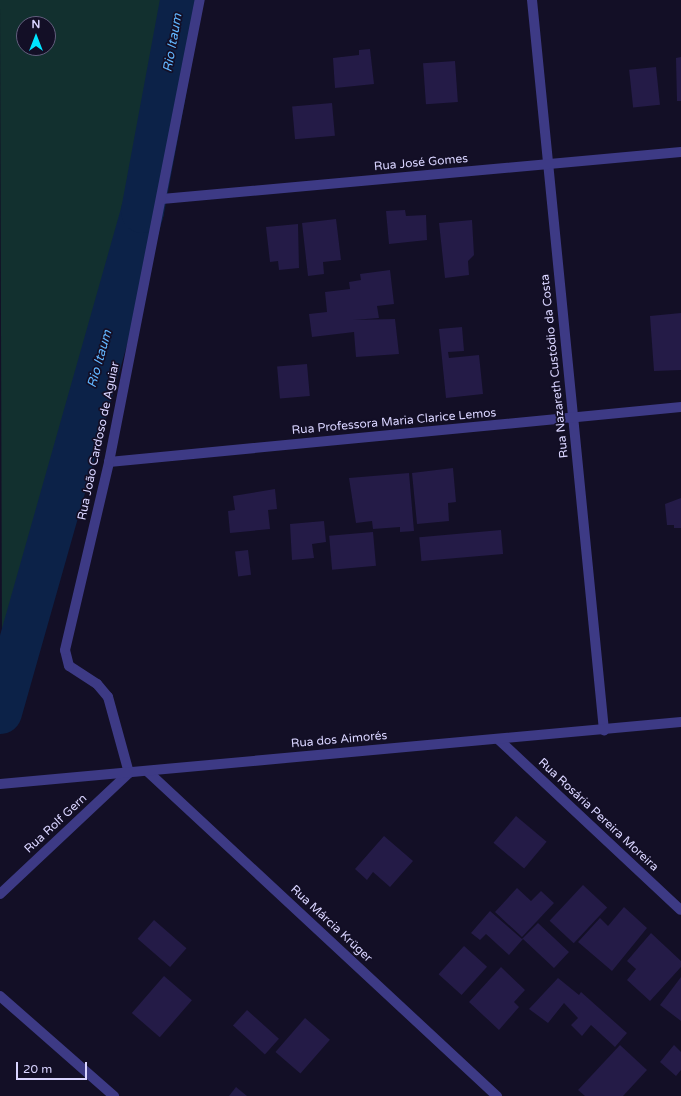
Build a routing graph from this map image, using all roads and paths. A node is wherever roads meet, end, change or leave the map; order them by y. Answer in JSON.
{"nodes":[{"id":1,"x":200,"y":0,"type":"edge"},
{"id":2,"x":532,"y":0,"type":"edge"},
{"id":3,"x":681,"y":152,"type":"edge"},
{"id":4,"x":548,"y":164,"type":"junction"},
{"id":5,"x":162,"y":199,"type":"junction"},
{"id":6,"x":681,"y":407,"type":"edge"},
{"id":7,"x":573,"y":418,"type":"junction"},
{"id":8,"x":109,"y":462,"type":"junction"},
{"id":9,"x":681,"y":722,"type":"edge"},
{"id":10,"x":604,"y":730,"type":"junction"},
{"id":11,"x":498,"y":739,"type":"junction"},
{"id":12,"x":147,"y":771,"type":"junction"},
{"id":13,"x":129,"y":773,"type":"junction"},
{"id":14,"x":0,"y":784,"type":"edge"},
{"id":15,"x":0,"y":894,"type":"edge"},
{"id":16,"x":681,"y":910,"type":"edge"},
{"id":17,"x":0,"y":996,"type":"edge"},
{"id":18,"x":114,"y":1096,"type":"edge"},
{"id":19,"x":497,"y":1096,"type":"edge"}],
"edges":[{"from":1,"to":5,"type":"street","name":"Rua João Cardoso de Aguiar"},
{"from":2,"to":4,"type":"street","name":"Rua Nazareth Custódio da Costa"},
{"from":3,"to":4,"type":"street","name":"Rua José Gomes"},
{"from":4,"to":5,"type":"street","name":"Rua José Gomes"},
{"from":4,"to":7,"type":"street","name":"Rua Nazareth Custódio da Costa"},
{"from":5,"to":8,"type":"street","name":"Rua João Cardoso de Aguiar"},
{"from":6,"to":7,"type":"street","name":"Rua Professora Maria Clarice Lemos"},
{"from":7,"to":8,"type":"street","name":"Rua Professora Maria Clarice Lemos"},
{"from":7,"to":10,"type":"street","name":"Rua Nazareth Custódio da Costa"},
{"from":8,"to":13,"type":"street","name":"Rua João Cardoso de Aguiar"},
{"from":9,"to":10,"type":"street","name":"Rua dos Aimorés"},
{"from":10,"to":11,"type":"street","name":"Rua dos Aimorés"},
{"from":11,"to":12,"type":"street","name":"Rua dos Aimorés"},
{"from":11,"to":16,"type":"street","name":"Rua Rosária Pereira Moreira"},
{"from":12,"to":13,"type":"street","name":"Rua dos Aimorés"},
{"from":12,"to":19,"type":"street","name":"Rua Márcia Krüger"},
{"from":13,"to":14,"type":"street","name":"Rua dos Aimorés"},
{"from":13,"to":15,"type":"street","name":"Rua Rolf Gern"},
{"from":17,"to":18,"type":"street"}]}
